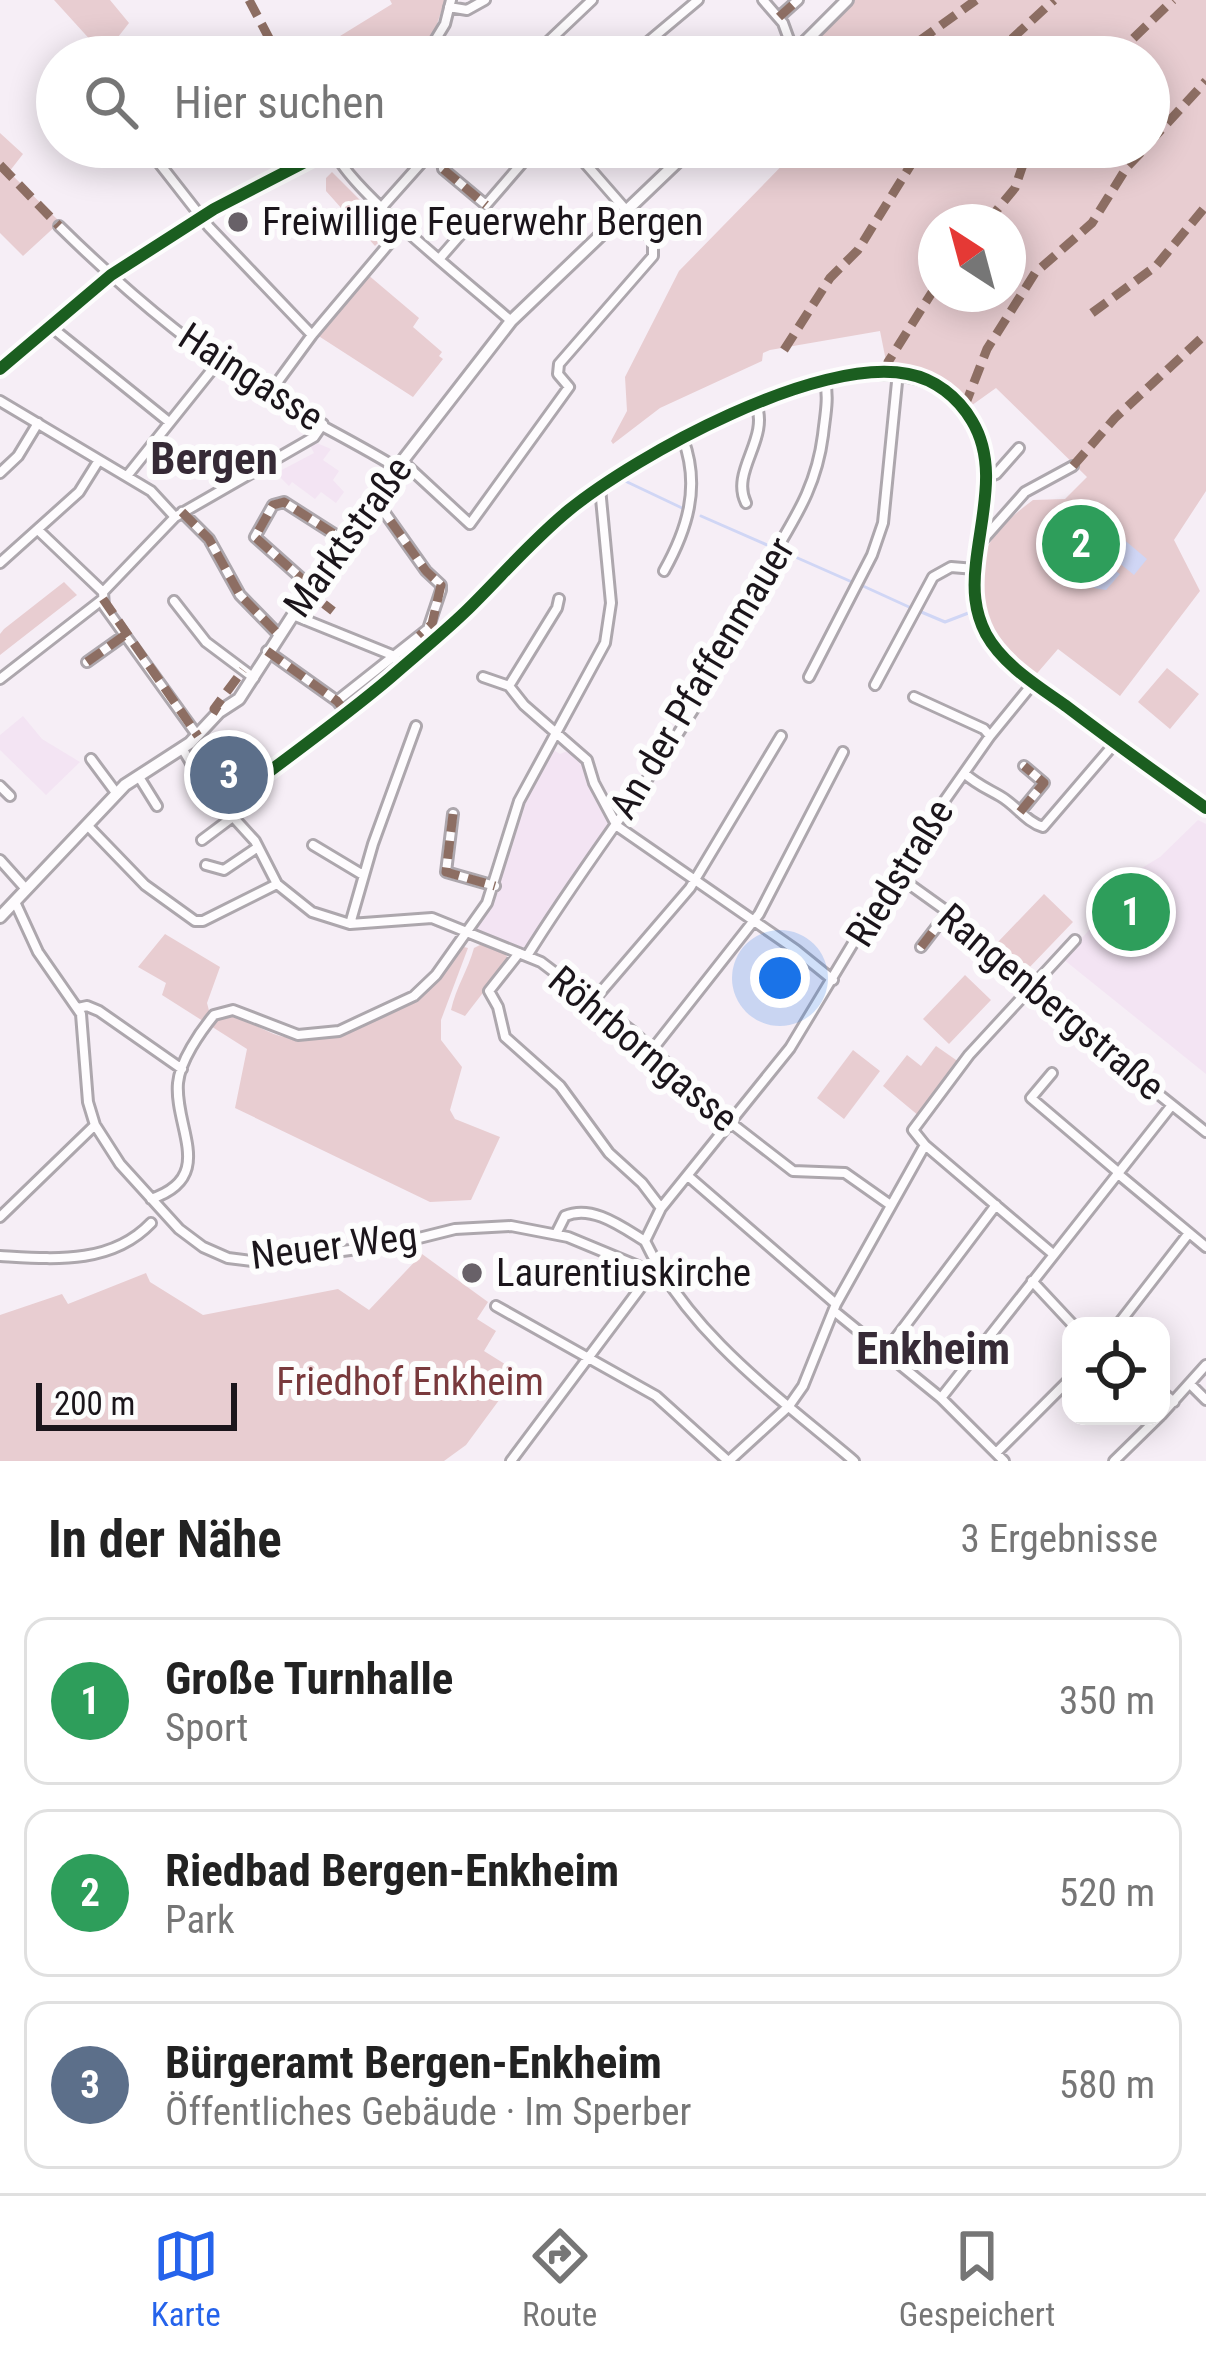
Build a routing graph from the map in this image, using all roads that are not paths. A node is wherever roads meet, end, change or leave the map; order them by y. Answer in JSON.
{"nodes":[{"id":1,"x":484,"y":0,"type":"edge"},
{"id":2,"x":698,"y":0,"type":"edge"},
{"id":3,"x":763,"y":0,"type":"edge"},
{"id":4,"x":798,"y":0,"type":"edge"},
{"id":5,"x":847,"y":0,"type":"edge"},
{"id":6,"x":584,"y":3,"type":"edge"},
{"id":7,"x":450,"y":4,"type":"edge"},
{"id":8,"x":779,"y":17,"type":"junction"},
{"id":9,"x":439,"y":36,"type":"edge"},
{"id":10,"x":552,"y":36,"type":"edge"},
{"id":11,"x":656,"y":36,"type":"edge"},
{"id":12,"x":786,"y":36,"type":"edge"},
{"id":13,"x":812,"y":36,"type":"edge"},
{"id":14,"x":163,"y":168,"type":"edge"},
{"id":15,"x":295,"y":168,"type":"edge"},
{"id":16,"x":344,"y":168,"type":"edge"},
{"id":17,"x":417,"y":168,"type":"edge"},
{"id":18,"x":443,"y":168,"type":"edge"},
{"id":19,"x":518,"y":168,"type":"edge"},
{"id":20,"x":589,"y":168,"type":"edge"},
{"id":21,"x":671,"y":168,"type":"edge"},
{"id":22,"x":381,"y":208,"type":"junction"},
{"id":23,"x":626,"y":210,"type":"junction"},
{"id":24,"x":202,"y":216,"type":"junction"},
{"id":25,"x":58,"y":226,"type":"dead end"},
{"id":26,"x":468,"y":226,"type":"dead end"},
{"id":27,"x":403,"y":227,"type":"junction"},
{"id":28,"x":441,"y":257,"type":"junction"},
{"id":29,"x":111,"y":275,"type":"junction"},
{"id":30,"x":511,"y":321,"type":"junction"},
{"id":31,"x":50,"y":326,"type":"junction"},
{"id":32,"x":312,"y":335,"type":"junction"},
{"id":33,"x":219,"y":361,"type":"junction"},
{"id":34,"x":0,"y":368,"type":"edge"},
{"id":35,"x":898,"y":372,"type":"junction"},
{"id":36,"x":825,"y":381,"type":"junction"},
{"id":37,"x":268,"y":395,"type":"junction"},
{"id":38,"x":0,"y":401,"type":"edge"},
{"id":39,"x":756,"y":404,"type":"junction"},
{"id":40,"x":170,"y":422,"type":"junction"},
{"id":41,"x":38,"y":423,"type":"junction"},
{"id":42,"x":323,"y":424,"type":"junction"},
{"id":43,"x":683,"y":439,"type":"junction"},
{"id":44,"x":1019,"y":448,"type":"dead end"},
{"id":45,"x":99,"y":460,"type":"junction"},
{"id":46,"x":400,"y":465,"type":"junction"},
{"id":47,"x":1072,"y":466,"type":"dead end"},
{"id":48,"x":0,"y":473,"type":"edge"},
{"id":49,"x":127,"y":476,"type":"junction"},
{"id":50,"x":986,"y":478,"type":"junction"},
{"id":51,"x":600,"y":488,"type":"junction"},
{"id":52,"x":375,"y":499,"type":"junction"},
{"id":53,"x":746,"y":503,"type":"dead end"},
{"id":54,"x":178,"y":514,"type":"junction"},
{"id":55,"x":38,"y":530,"type":"junction"},
{"id":56,"x":342,"y":539,"type":"junction"},
{"id":57,"x":978,"y":546,"type":"junction"},
{"id":58,"x":0,"y":563,"type":"edge"},
{"id":59,"x":975,"y":568,"type":"junction"},
{"id":60,"x":664,"y":571,"type":"dead end"},
{"id":61,"x":310,"y":586,"type":"junction"},
{"id":62,"x":103,"y":595,"type":"junction"},
{"id":63,"x":559,"y":599,"type":"dead end"},
{"id":64,"x":174,"y":601,"type":"dead end"},
{"id":65,"x":292,"y":614,"type":"junction"},
{"id":66,"x":278,"y":634,"type":"junction"},
{"id":67,"x":124,"y":635,"type":"junction"},
{"id":68,"x":267,"y":651,"type":"junction"},
{"id":69,"x":392,"y":655,"type":"junction"},
{"id":70,"x":87,"y":662,"type":"dead end"},
{"id":71,"x":405,"y":664,"type":"junction"},
{"id":72,"x":809,"y":676,"type":"dead end"},
{"id":73,"x":483,"y":677,"type":"dead end"},
{"id":74,"x":0,"y":679,"type":"edge"},
{"id":75,"x":255,"y":679,"type":"junction"},
{"id":76,"x":1034,"y":682,"type":"junction"},
{"id":77,"x":875,"y":685,"type":"dead end"},
{"id":78,"x":508,"y":686,"type":"junction"},
{"id":79,"x":914,"y":697,"type":"dead end"},
{"id":80,"x":338,"y":701,"type":"junction"},
{"id":81,"x":346,"y":712,"type":"junction"},
{"id":82,"x":416,"y":726,"type":"dead end"},
{"id":83,"x":557,"y":731,"type":"junction"},
{"id":84,"x":198,"y":736,"type":"junction"},
{"id":85,"x":781,"y":736,"type":"dead end"},
{"id":86,"x":990,"y":736,"type":"junction"},
{"id":87,"x":1115,"y":743,"type":"junction"},
{"id":88,"x":182,"y":748,"type":"junction"},
{"id":89,"x":843,"y":752,"type":"dead end"},
{"id":90,"x":91,"y":759,"type":"dead end"},
{"id":91,"x":1024,"y":766,"type":"dead end"},
{"id":92,"x":964,"y":773,"type":"junction"},
{"id":93,"x":138,"y":776,"type":"junction"},
{"id":94,"x":0,"y":787,"type":"edge"},
{"id":95,"x":117,"y":794,"type":"junction"},
{"id":96,"x":10,"y":796,"type":"dead end"},
{"id":97,"x":157,"y":806,"type":"dead end"},
{"id":98,"x":224,"y":806,"type":"junction"},
{"id":99,"x":1206,"y":808,"type":"edge"},
{"id":100,"x":1020,"y":812,"type":"junction"},
{"id":101,"x":453,"y":814,"type":"dead end"},
{"id":102,"x":234,"y":816,"type":"junction"},
{"id":103,"x":615,"y":823,"type":"junction"},
{"id":104,"x":87,"y":825,"type":"junction"},
{"id":105,"x":202,"y":840,"type":"dead end"},
{"id":106,"x":313,"y":845,"type":"dead end"},
{"id":107,"x":258,"y":847,"type":"junction"},
{"id":108,"x":0,"y":860,"type":"edge"},
{"id":109,"x":206,"y":865,"type":"dead end"},
{"id":110,"x":895,"y":874,"type":"junction"},
{"id":111,"x":364,"y":875,"type":"junction"},
{"id":112,"x":694,"y":881,"type":"junction"},
{"id":113,"x":277,"y":884,"type":"junction"},
{"id":114,"x":495,"y":886,"type":"junction"},
{"id":115,"x":27,"y":890,"type":"junction"},
{"id":116,"x":15,"y":902,"type":"junction"},
{"id":117,"x":947,"y":912,"type":"junction"},
{"id":118,"x":0,"y":917,"type":"edge"},
{"id":119,"x":753,"y":922,"type":"junction"},
{"id":120,"x":350,"y":924,"type":"junction"},
{"id":121,"x":466,"y":932,"type":"junction"},
{"id":122,"x":1075,"y":940,"type":"dead end"},
{"id":123,"x":921,"y":947,"type":"dead end"},
{"id":124,"x":523,"y":954,"type":"junction"},
{"id":125,"x":833,"y":980,"type":"junction"},
{"id":126,"x":1028,"y":990,"type":"junction"},
{"id":127,"x":593,"y":1001,"type":"junction"},
{"id":128,"x":79,"y":1008,"type":"junction"},
{"id":129,"x":652,"y":1050,"type":"junction"},
{"id":130,"x":182,"y":1069,"type":"junction"},
{"id":131,"x":1052,"y":1072,"type":"dead end"},
{"id":132,"x":1172,"y":1105,"type":"junction"},
{"id":133,"x":731,"y":1123,"type":"junction"},
{"id":134,"x":95,"y":1125,"type":"junction"},
{"id":135,"x":1206,"y":1132,"type":"edge"},
{"id":136,"x":925,"y":1145,"type":"junction"},
{"id":137,"x":1117,"y":1172,"type":"junction"},
{"id":138,"x":688,"y":1176,"type":"junction"},
{"id":139,"x":151,"y":1199,"type":"junction"},
{"id":140,"x":889,"y":1204,"type":"junction"},
{"id":141,"x":995,"y":1204,"type":"junction"},
{"id":142,"x":662,"y":1208,"type":"junction"},
{"id":143,"x":0,"y":1217,"type":"edge"},
{"id":144,"x":151,"y":1223,"type":"dead end"},
{"id":145,"x":1189,"y":1233,"type":"junction"},
{"id":146,"x":556,"y":1234,"type":"junction"},
{"id":147,"x":645,"y":1241,"type":"junction"},
{"id":148,"x":1206,"y":1247,"type":"edge"},
{"id":149,"x":1053,"y":1254,"type":"junction"},
{"id":150,"x":0,"y":1256,"type":"edge"},
{"id":151,"x":654,"y":1270,"type":"junction"},
{"id":152,"x":1032,"y":1282,"type":"junction"},
{"id":153,"x":496,"y":1306,"type":"dead end"},
{"id":154,"x":835,"y":1307,"type":"junction"},
{"id":155,"x":1065,"y":1317,"type":"edge"},
{"id":156,"x":1125,"y":1317,"type":"edge"},
{"id":157,"x":886,"y":1351,"type":"junction"},
{"id":158,"x":585,"y":1359,"type":"junction"},
{"id":159,"x":1206,"y":1365,"type":"edge"},
{"id":160,"x":1190,"y":1384,"type":"junction"},
{"id":161,"x":1062,"y":1387,"type":"edge"},
{"id":162,"x":941,"y":1399,"type":"junction"},
{"id":163,"x":1170,"y":1399,"type":"edge"},
{"id":164,"x":1206,"y":1400,"type":"edge"},
{"id":165,"x":1174,"y":1402,"type":"junction"},
{"id":166,"x":789,"y":1406,"type":"junction"},
{"id":167,"x":1170,"y":1406,"type":"edge"},
{"id":168,"x":1151,"y":1425,"type":"edge"},
{"id":169,"x":996,"y":1453,"type":"junction"},
{"id":170,"x":1119,"y":1459,"type":"edge"},
{"id":171,"x":511,"y":1461,"type":"edge"},
{"id":172,"x":729,"y":1461,"type":"edge"},
{"id":173,"x":854,"y":1461,"type":"edge"},
{"id":174,"x":1004,"y":1461,"type":"edge"}],
"edges":[{"from":1,"to":7,"type":"street"},
{"from":2,"to":11,"type":"street"},
{"from":3,"to":8,"type":"street"},
{"from":4,"to":8,"type":"street"},
{"from":5,"to":13,"type":"street"},
{"from":6,"to":10,"type":"street"},
{"from":7,"to":9,"type":"street"},
{"from":8,"to":12,"type":"street"},
{"from":14,"to":24,"type":"street"},
{"from":15,"to":24,"type":"street"},
{"from":16,"to":22,"type":"street"},
{"from":17,"to":22,"type":"street"},
{"from":18,"to":19,"type":"street"},
{"from":20,"to":23,"type":"street"},
{"from":21,"to":23,"type":"street","name":"Marktstraße"},
{"from":22,"to":27,"type":"street"},
{"from":23,"to":30,"type":"street","name":"Marktstraße"},
{"from":23,"to":46,"type":"street","name":"Haingasse"},
{"from":24,"to":29,"type":"street"},
{"from":24,"to":32,"type":"street"},
{"from":25,"to":29,"type":"street","name":"Haingasse"},
{"from":26,"to":28,"type":"street"},
{"from":27,"to":28,"type":"street"},
{"from":27,"to":32,"type":"street"},
{"from":28,"to":30,"type":"street"},
{"from":29,"to":31,"type":"street"},
{"from":29,"to":33,"type":"street","name":"Haingasse"},
{"from":30,"to":46,"type":"street","name":"Marktstraße"},
{"from":31,"to":34,"type":"street"},
{"from":31,"to":40,"type":"street"},
{"from":32,"to":37,"type":"street"},
{"from":33,"to":37,"type":"street","name":"Haingasse"},
{"from":33,"to":40,"type":"street"},
{"from":35,"to":36,"type":"street"},
{"from":35,"to":50,"type":"street"},
{"from":35,"to":72,"type":"street"},
{"from":36,"to":39,"type":"street"},
{"from":36,"to":103,"type":"street","name":"An der Pfaffenmauer"},
{"from":37,"to":42,"type":"street","name":"Haingasse"},
{"from":38,"to":41,"type":"street"},
{"from":39,"to":43,"type":"street"},
{"from":39,"to":53,"type":"street"},
{"from":40,"to":49,"type":"street"},
{"from":41,"to":45,"type":"street"},
{"from":41,"to":48,"type":"street"},
{"from":42,"to":46,"type":"street","name":"Haingasse"},
{"from":42,"to":54,"type":"street"},
{"from":43,"to":51,"type":"street"},
{"from":43,"to":60,"type":"street"},
{"from":44,"to":50,"type":"street"},
{"from":45,"to":49,"type":"street"},
{"from":45,"to":55,"type":"street"},
{"from":46,"to":52,"type":"street","name":"Marktstraße"},
{"from":47,"to":57,"type":"street"},
{"from":49,"to":54,"type":"street"},
{"from":50,"to":57,"type":"street"},
{"from":51,"to":71,"type":"street"},
{"from":51,"to":83,"type":"street"},
{"from":52,"to":56,"type":"street","name":"Marktstraße"},
{"from":52,"to":69,"type":"street"},
{"from":54,"to":62,"type":"street"},
{"from":54,"to":66,"type":"street"},
{"from":55,"to":58,"type":"street"},
{"from":55,"to":62,"type":"street"},
{"from":56,"to":61,"type":"street","name":"Marktstraße"},
{"from":56,"to":61,"type":"street"},
{"from":57,"to":59,"type":"street"},
{"from":59,"to":76,"type":"street"},
{"from":59,"to":77,"type":"street"},
{"from":61,"to":65,"type":"street","name":"Marktstraße"},
{"from":62,"to":67,"type":"street"},
{"from":62,"to":74,"type":"street"},
{"from":63,"to":78,"type":"street"},
{"from":64,"to":75,"type":"street"},
{"from":65,"to":66,"type":"street","name":"Marktstraße"},
{"from":65,"to":69,"type":"street"},
{"from":66,"to":68,"type":"street","name":"Marktstraße"},
{"from":67,"to":70,"type":"street"},
{"from":67,"to":84,"type":"street"},
{"from":68,"to":75,"type":"street","name":"Marktstraße"},
{"from":68,"to":80,"type":"street"},
{"from":69,"to":71,"type":"street"},
{"from":69,"to":80,"type":"street"},
{"from":71,"to":81,"type":"street"},
{"from":73,"to":78,"type":"street"},
{"from":75,"to":84,"type":"street","name":"Marktstraße"},
{"from":76,"to":86,"type":"street","name":"Riedstraße"},
{"from":76,"to":87,"type":"street"},
{"from":78,"to":83,"type":"street"},
{"from":79,"to":86,"type":"street"},
{"from":80,"to":81,"type":"street"},
{"from":81,"to":98,"type":"street"},
{"from":82,"to":111,"type":"street"},
{"from":83,"to":103,"type":"street"},
{"from":83,"to":114,"type":"street"},
{"from":84,"to":88,"type":"street","name":"Marktstraße"},
{"from":85,"to":112,"type":"street"},
{"from":86,"to":92,"type":"street","name":"Riedstraße"},
{"from":87,"to":99,"type":"street"},
{"from":87,"to":100,"type":"street"},
{"from":88,"to":93,"type":"street","name":"Marktstraße"},
{"from":88,"to":98,"type":"street"},
{"from":89,"to":119,"type":"street"},
{"from":90,"to":95,"type":"street"},
{"from":91,"to":100,"type":"street"},
{"from":92,"to":100,"type":"street"},
{"from":92,"to":110,"type":"street","name":"Riedstraße"},
{"from":93,"to":95,"type":"street","name":"Marktstraße"},
{"from":93,"to":97,"type":"street"},
{"from":94,"to":96,"type":"street"},
{"from":95,"to":104,"type":"street","name":"Marktstraße"},
{"from":98,"to":102,"type":"street"},
{"from":101,"to":114,"type":"street"},
{"from":102,"to":105,"type":"street"},
{"from":102,"to":107,"type":"street"},
{"from":103,"to":112,"type":"street"},
{"from":103,"to":124,"type":"street","name":"An der Pfaffenmauer"},
{"from":104,"to":113,"type":"street"},
{"from":104,"to":115,"type":"street","name":"Marktstraße"},
{"from":106,"to":111,"type":"street"},
{"from":107,"to":109,"type":"street"},
{"from":107,"to":113,"type":"street"},
{"from":108,"to":115,"type":"street"},
{"from":110,"to":117,"type":"street","name":"Rangenbergstraße"},
{"from":110,"to":125,"type":"street","name":"Riedstraße"},
{"from":111,"to":120,"type":"street"},
{"from":112,"to":119,"type":"street"},
{"from":112,"to":127,"type":"street"},
{"from":113,"to":120,"type":"street"},
{"from":114,"to":121,"type":"street"},
{"from":115,"to":116,"type":"street","name":"Marktstraße"},
{"from":116,"to":118,"type":"street","name":"Marktstraße"},
{"from":116,"to":128,"type":"street","name":"Neuer Weg"},
{"from":117,"to":123,"type":"street"},
{"from":117,"to":126,"type":"street","name":"Rangenbergstraße"},
{"from":119,"to":125,"type":"street"},
{"from":119,"to":129,"type":"street"},
{"from":120,"to":121,"type":"street","name":"Röhrborngasse"},
{"from":121,"to":124,"type":"street","name":"Röhrborngasse"},
{"from":121,"to":130,"type":"street"},
{"from":122,"to":126,"type":"street"},
{"from":124,"to":127,"type":"street","name":"Röhrborngasse"},
{"from":124,"to":142,"type":"street","name":"An der Pfaffenmauer"},
{"from":125,"to":133,"type":"street","name":"Riedstraße"},
{"from":126,"to":132,"type":"street","name":"Rangenbergstraße"},
{"from":126,"to":136,"type":"street"},
{"from":127,"to":129,"type":"street","name":"Röhrborngasse"},
{"from":128,"to":130,"type":"street"},
{"from":128,"to":134,"type":"street","name":"Neuer Weg"},
{"from":129,"to":133,"type":"street","name":"Röhrborngasse"},
{"from":130,"to":139,"type":"street"},
{"from":131,"to":137,"type":"street"},
{"from":132,"to":135,"type":"street","name":"Rangenbergstraße"},
{"from":132,"to":137,"type":"street"},
{"from":133,"to":138,"type":"street","name":"Riedstraße"},
{"from":133,"to":140,"type":"street","name":"Röhrborngasse"},
{"from":134,"to":139,"type":"street","name":"Neuer Weg"},
{"from":134,"to":143,"type":"street"},
{"from":136,"to":140,"type":"street"},
{"from":136,"to":141,"type":"street"},
{"from":137,"to":145,"type":"street"},
{"from":137,"to":149,"type":"street"},
{"from":138,"to":142,"type":"street","name":"Riedstraße"},
{"from":138,"to":154,"type":"street"},
{"from":139,"to":146,"type":"street","name":"Neuer Weg"},
{"from":140,"to":154,"type":"street"},
{"from":141,"to":149,"type":"street"},
{"from":141,"to":157,"type":"street"},
{"from":142,"to":147,"type":"street","name":"Riedstraße"},
{"from":144,"to":150,"type":"street"},
{"from":145,"to":148,"type":"street"},
{"from":145,"to":156,"type":"street"},
{"from":146,"to":147,"type":"street"},
{"from":146,"to":151,"type":"street","name":"Neuer Weg"},
{"from":147,"to":151,"type":"street"},
{"from":149,"to":152,"type":"street"},
{"from":151,"to":158,"type":"street"},
{"from":151,"to":166,"type":"street"},
{"from":152,"to":155,"type":"street"},
{"from":152,"to":162,"type":"street"},
{"from":153,"to":158,"type":"street"},
{"from":154,"to":157,"type":"street"},
{"from":154,"to":166,"type":"street"},
{"from":157,"to":162,"type":"street"},
{"from":158,"to":171,"type":"street"},
{"from":158,"to":172,"type":"street"},
{"from":159,"to":160,"type":"street"},
{"from":160,"to":164,"type":"street"},
{"from":160,"to":165,"type":"street"},
{"from":161,"to":169,"type":"street"},
{"from":162,"to":169,"type":"street"},
{"from":163,"to":165,"type":"street"},
{"from":165,"to":167,"type":"street"},
{"from":166,"to":172,"type":"street"},
{"from":166,"to":173,"type":"street"},
{"from":168,"to":170,"type":"street"},
{"from":169,"to":174,"type":"street"}]}
